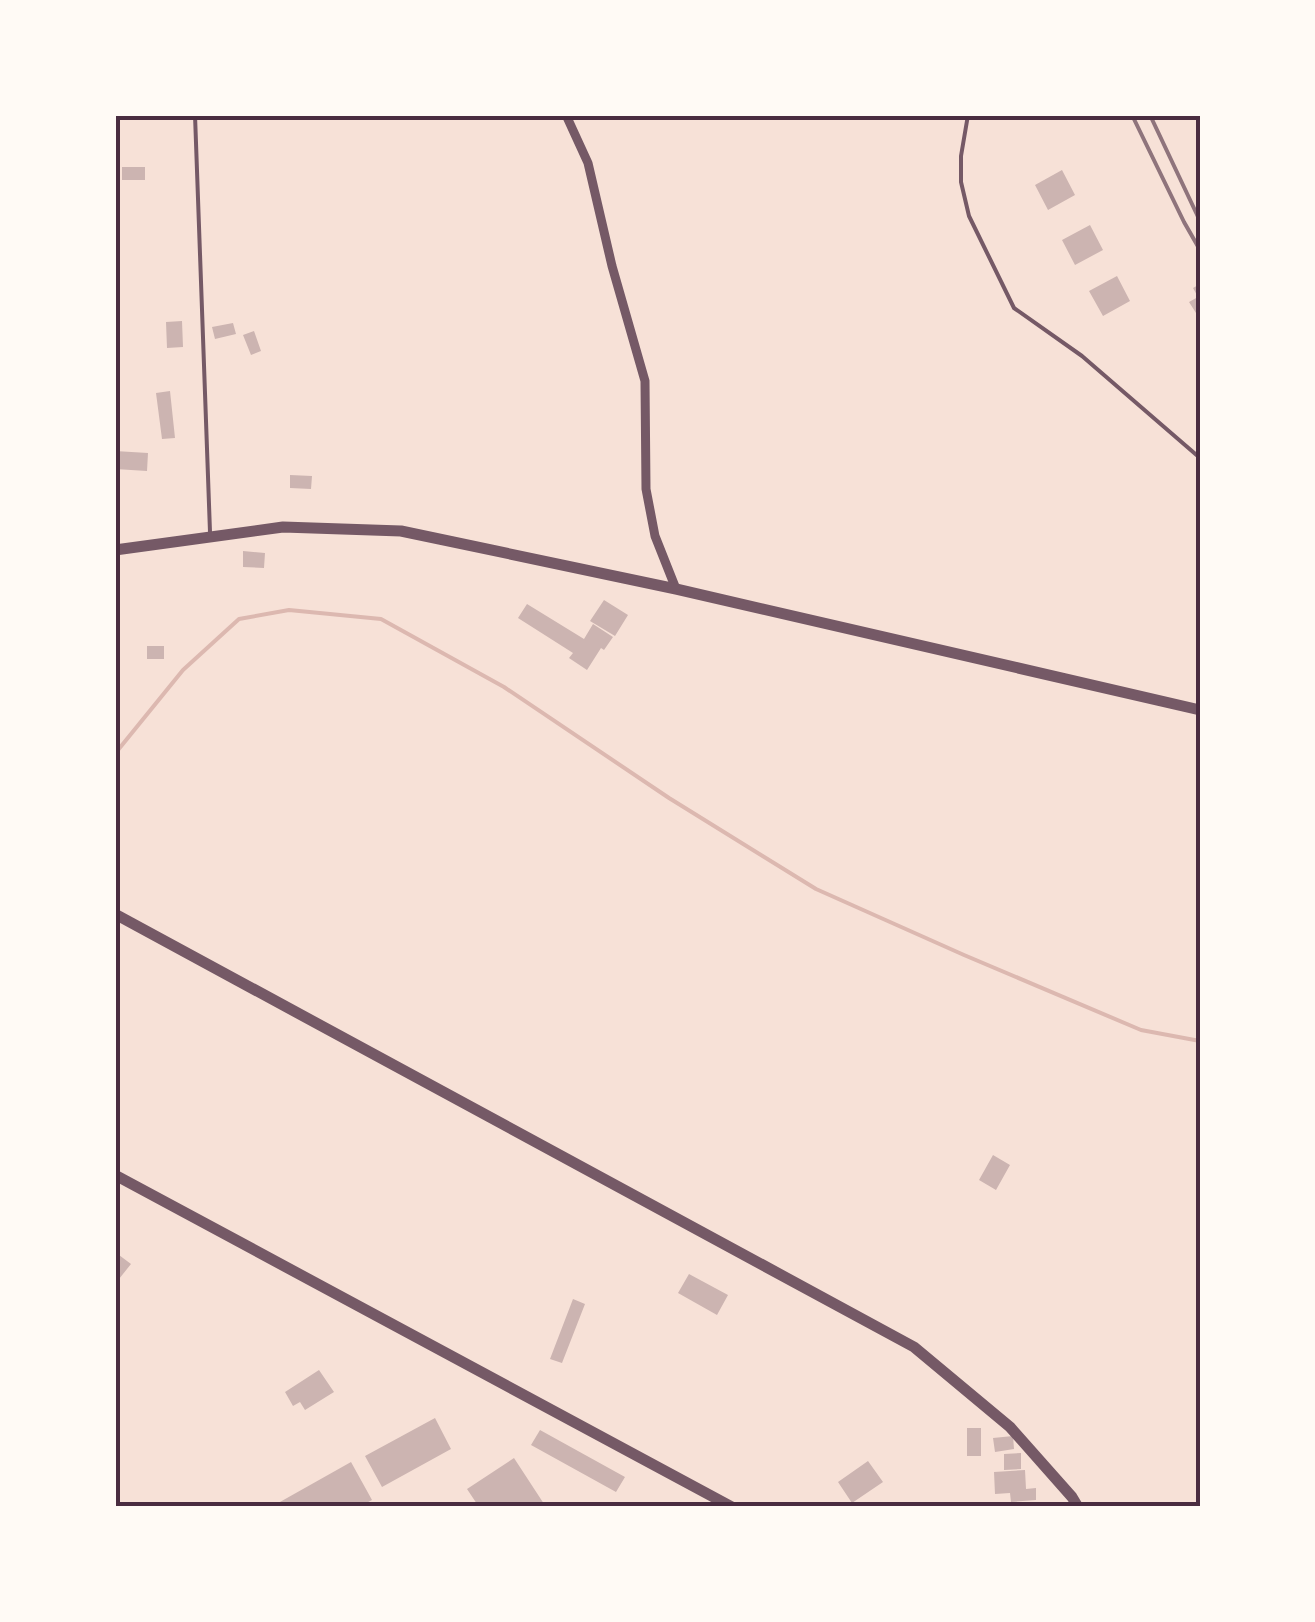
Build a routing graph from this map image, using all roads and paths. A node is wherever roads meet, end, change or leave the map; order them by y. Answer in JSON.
{"nodes":[{"id":1,"x":195,"y":115,"type":"edge"},
{"id":2,"x":566,"y":115,"type":"edge"},
{"id":3,"x":968,"y":115,"type":"edge"},
{"id":4,"x":1200,"y":458,"type":"edge"},
{"id":5,"x":210,"y":537,"type":"junction"},
{"id":6,"x":115,"y":550,"type":"edge"},
{"id":7,"x":676,"y":590,"type":"junction"},
{"id":8,"x":1200,"y":710,"type":"edge"},
{"id":9,"x":115,"y":914,"type":"edge"},
{"id":10,"x":115,"y":1175,"type":"edge"},
{"id":11,"x":732,"y":1507,"type":"edge"},
{"id":12,"x":1078,"y":1507,"type":"edge"}],
"edges":[{"from":1,"to":5,"type":"lane"},
{"from":2,"to":7,"type":"street"},
{"from":3,"to":4,"type":"lane"},
{"from":5,"to":6,"type":"street"},
{"from":5,"to":7,"type":"street"},
{"from":7,"to":8,"type":"street"},
{"from":9,"to":12,"type":"street"},
{"from":10,"to":11,"type":"street"}]}
